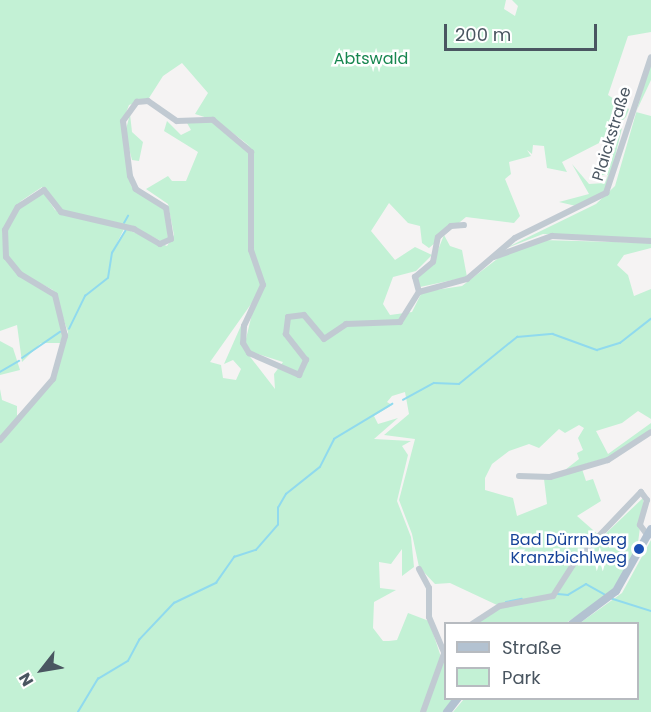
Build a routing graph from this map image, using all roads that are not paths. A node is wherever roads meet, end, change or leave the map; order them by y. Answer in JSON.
{"nodes":[{"id":1,"x":651,"y":57,"type":"edge"},
{"id":2,"x":464,"y":225,"type":"dead end"},
{"id":3,"x":651,"y":241,"type":"edge"},
{"id":4,"x":500,"y":250,"type":"junction"},
{"id":5,"x":419,"y":292,"type":"junction"},
{"id":6,"x":651,"y":432,"type":"edge"},
{"id":7,"x":0,"y":440,"type":"edge"},
{"id":8,"x":519,"y":476,"type":"dead end"},
{"id":9,"x":650,"y":532,"type":"edge"},
{"id":10,"x":418,"y":569,"type":"dead end"},
{"id":11,"x":475,"y":622,"type":"edge"},
{"id":12,"x":576,"y":622,"type":"edge"},
{"id":13,"x":444,"y":650,"type":"edge"},
{"id":14,"x":444,"y":655,"type":"edge"},
{"id":15,"x":458,"y":700,"type":"edge"},
{"id":16,"x":423,"y":712,"type":"edge"},
{"id":17,"x":447,"y":712,"type":"edge"}],
"edges":[{"from":1,"to":4,"type":"street","name":"Plaickstraße"},
{"from":2,"to":5,"type":"street"},
{"from":3,"to":4,"type":"street"},
{"from":4,"to":5,"type":"street"},
{"from":5,"to":7,"type":"street"},
{"from":6,"to":8,"type":"street"},
{"from":9,"to":11,"type":"street"},
{"from":9,"to":12,"type":"main road"},
{"from":10,"to":13,"type":"street"},
{"from":14,"to":16,"type":"street"},
{"from":15,"to":17,"type":"main road"}]}
